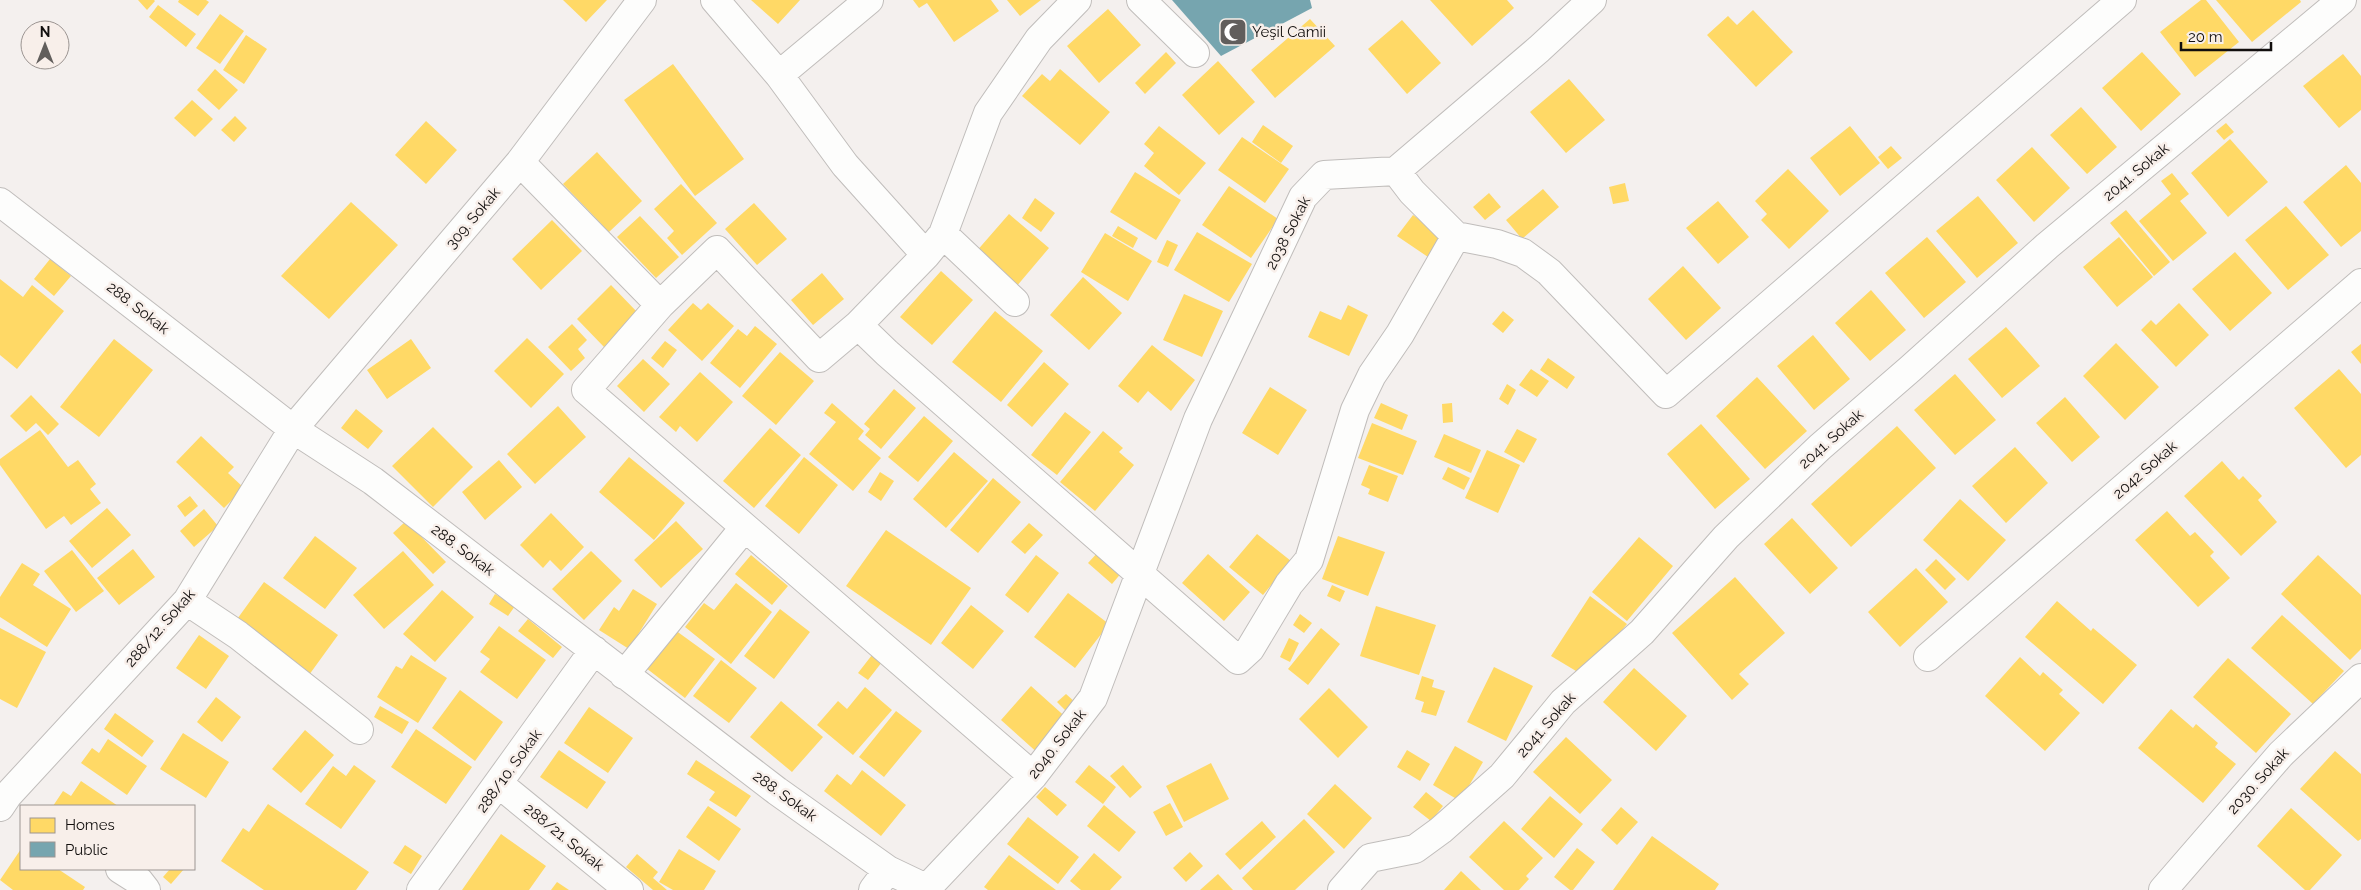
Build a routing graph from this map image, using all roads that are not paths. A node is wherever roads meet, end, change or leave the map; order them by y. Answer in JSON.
{"nodes":[{"id":1,"x":642,"y":0,"type":"edge"},
{"id":2,"x":715,"y":0,"type":"edge"},
{"id":3,"x":869,"y":0,"type":"edge"},
{"id":4,"x":1076,"y":0,"type":"edge"},
{"id":5,"x":1141,"y":0,"type":"edge"},
{"id":6,"x":1592,"y":0,"type":"edge"},
{"id":7,"x":2122,"y":0,"type":"edge"},
{"id":8,"x":2342,"y":0,"type":"edge"},
{"id":9,"x":1195,"y":53,"type":"dead end"},
{"id":10,"x":779,"y":75,"type":"junction"},
{"id":11,"x":520,"y":162,"type":"junction"},
{"id":12,"x":1396,"y":172,"type":"junction"},
{"id":13,"x":0,"y":203,"type":"edge"},
{"id":14,"x":943,"y":234,"type":"junction"},
{"id":15,"x":1456,"y":236,"type":"junction"},
{"id":16,"x":926,"y":255,"type":"junction"},
{"id":17,"x":2361,"y":283,"type":"edge"},
{"id":18,"x":1015,"y":302,"type":"dead end"},
{"id":19,"x":660,"y":304,"type":"junction"},
{"id":20,"x":858,"y":325,"type":"junction"},
{"id":21,"x":293,"y":429,"type":"junction"},
{"id":22,"x":744,"y":528,"type":"junction"},
{"id":23,"x":1141,"y":573,"type":"junction"},
{"id":24,"x":187,"y":601,"type":"junction"},
{"id":25,"x":594,"y":650,"type":"junction"},
{"id":26,"x":1928,"y":657,"type":"dead end"},
{"id":27,"x":624,"y":675,"type":"junction"},
{"id":28,"x":2361,"y":678,"type":"edge"},
{"id":29,"x":359,"y":730,"type":"dead end"},
{"id":30,"x":1032,"y":776,"type":"junction"},
{"id":31,"x":499,"y":784,"type":"junction"},
{"id":32,"x":8,"y":800,"type":"edge"},
{"id":33,"x":122,"y":870,"type":"edge"},
{"id":34,"x":881,"y":880,"type":"edge"},
{"id":35,"x":929,"y":889,"type":"edge"},
{"id":36,"x":146,"y":890,"type":"edge"},
{"id":37,"x":421,"y":890,"type":"edge"},
{"id":38,"x":629,"y":890,"type":"edge"},
{"id":39,"x":1342,"y":890,"type":"edge"},
{"id":40,"x":2163,"y":890,"type":"edge"}],
"edges":[{"from":1,"to":11,"type":"street","name":"309. Sokak"},
{"from":2,"to":10,"type":"street"},
{"from":3,"to":10,"type":"street"},
{"from":4,"to":14,"type":"street"},
{"from":5,"to":9,"type":"street"},
{"from":6,"to":12,"type":"street"},
{"from":7,"to":15,"type":"street"},
{"from":8,"to":39,"type":"street","name":"2041. Sokak"},
{"from":10,"to":16,"type":"street"},
{"from":11,"to":19,"type":"street"},
{"from":11,"to":21,"type":"street","name":"309. Sokak"},
{"from":12,"to":15,"type":"street"},
{"from":12,"to":23,"type":"street","name":"2038 Sokak"},
{"from":13,"to":21,"type":"street","name":"288. Sokak"},
{"from":14,"to":16,"type":"street"},
{"from":14,"to":18,"type":"street"},
{"from":15,"to":23,"type":"street"},
{"from":16,"to":20,"type":"street"},
{"from":17,"to":26,"type":"street","name":"2042 Sokak"},
{"from":19,"to":20,"type":"street"},
{"from":19,"to":22,"type":"street"},
{"from":20,"to":23,"type":"street"},
{"from":21,"to":24,"type":"street","name":"288/12. Sokak"},
{"from":21,"to":25,"type":"street","name":"288. Sokak"},
{"from":22,"to":27,"type":"street"},
{"from":22,"to":30,"type":"street"},
{"from":23,"to":30,"type":"street","name":"2040. Sokak"},
{"from":24,"to":29,"type":"street"},
{"from":24,"to":32,"type":"street","name":"288/12. Sokak"},
{"from":25,"to":27,"type":"street","name":"288. Sokak"},
{"from":25,"to":31,"type":"street","name":"288/10. Sokak"},
{"from":27,"to":34,"type":"street","name":"288. Sokak"},
{"from":28,"to":40,"type":"street","name":"2030. Sokak"},
{"from":30,"to":35,"type":"street","name":"2040. Sokak"},
{"from":31,"to":37,"type":"street","name":"288/10. Sokak"},
{"from":31,"to":38,"type":"street","name":"288/21. Sokak"},
{"from":33,"to":36,"type":"street"},
{"from":34,"to":35,"type":"street","name":"288. Sokak"}]}
